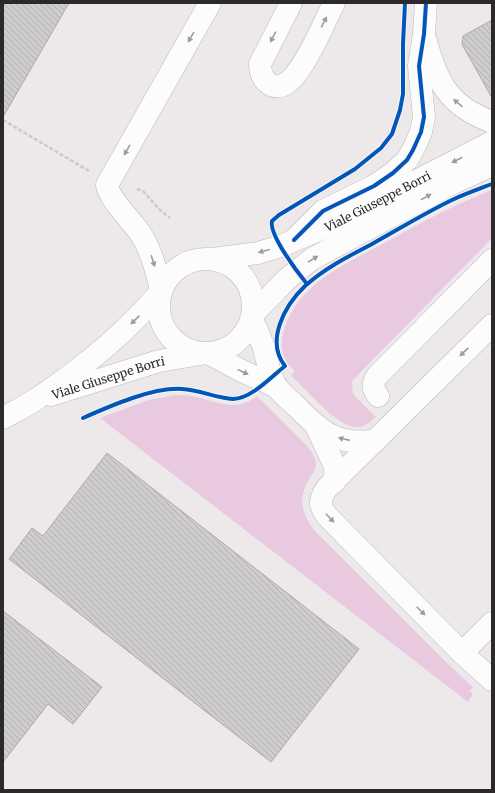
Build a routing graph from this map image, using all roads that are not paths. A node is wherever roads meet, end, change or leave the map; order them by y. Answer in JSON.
{"nodes":[{"id":1,"x":210,"y":3,"type":"edge"},
{"id":2,"x":291,"y":3,"type":"edge"},
{"id":3,"x":334,"y":3,"type":"edge"},
{"id":4,"x":426,"y":3,"type":"edge"},
{"id":5,"x":424,"y":34,"type":"junction"},
{"id":6,"x":492,"y":122,"type":"edge"},
{"id":7,"x":492,"y":142,"type":"edge"},
{"id":8,"x":492,"y":165,"type":"edge"},
{"id":9,"x":294,"y":240,"type":"junction"},
{"id":10,"x":213,"y":259,"type":"junction"},
{"id":11,"x":492,"y":260,"type":"edge"},
{"id":12,"x":161,"y":291,"type":"junction"},
{"id":13,"x":252,"y":317,"type":"junction"},
{"id":14,"x":492,"y":325,"type":"edge"},
{"id":15,"x":207,"y":354,"type":"junction"},
{"id":16,"x":277,"y":387,"type":"junction"},
{"id":17,"x":378,"y":396,"type":"dead end"},
{"id":18,"x":37,"y":399,"type":"junction"},
{"id":19,"x":3,"y":418,"type":"edge"},
{"id":20,"x":316,"y":426,"type":"junction"},
{"id":21,"x":376,"y":440,"type":"junction"},
{"id":22,"x":334,"y":482,"type":"junction"},
{"id":23,"x":492,"y":623,"type":"edge"},
{"id":24,"x":462,"y":653,"type":"junction"},
{"id":25,"x":492,"y":680,"type":"edge"}],
"edges":[{"from":1,"to":12,"type":"main road","one_way":true},
{"from":2,"to":3,"type":"main road","one_way":true},
{"from":4,"to":5,"type":"main road"},
{"from":6,"to":5,"type":"main road","one_way":true},
{"from":5,"to":9,"type":"main road"},
{"from":7,"to":9,"type":"main road","name":"Viale Giuseppe Borri","one_way":true},
{"from":13,"to":8,"type":"main road","name":"Viale Giuseppe Borri","one_way":true},
{"from":9,"to":10,"type":"main road","name":"Viale Giuseppe Borri","one_way":true},
{"from":10,"to":12,"type":"main road","name":"Viale Giuseppe Borri"},
{"from":10,"to":13,"type":"main road","name":"Viale Giuseppe Borri"},
{"from":11,"to":17,"type":"main road"},
{"from":12,"to":15,"type":"main road","name":"Viale Giuseppe Borri"},
{"from":12,"to":18,"type":"main road","name":"Viale Giuseppe Borri","one_way":true},
{"from":13,"to":15,"type":"main road","name":"Viale Giuseppe Borri"},
{"from":13,"to":16,"type":"main road"},
{"from":14,"to":21,"type":"main road","one_way":true},
{"from":15,"to":16,"type":"main road","one_way":true},
{"from":15,"to":18,"type":"main road","name":"Viale Giuseppe Borri"},
{"from":16,"to":20,"type":"main road"},
{"from":18,"to":19,"type":"main road","name":"Viale Giuseppe Borri"},
{"from":21,"to":20,"type":"main road","one_way":true},
{"from":20,"to":22,"type":"main road"},
{"from":21,"to":22,"type":"main road"},
{"from":22,"to":24,"type":"main road","one_way":true},
{"from":23,"to":24,"type":"main road"},
{"from":24,"to":25,"type":"main road"}]}
